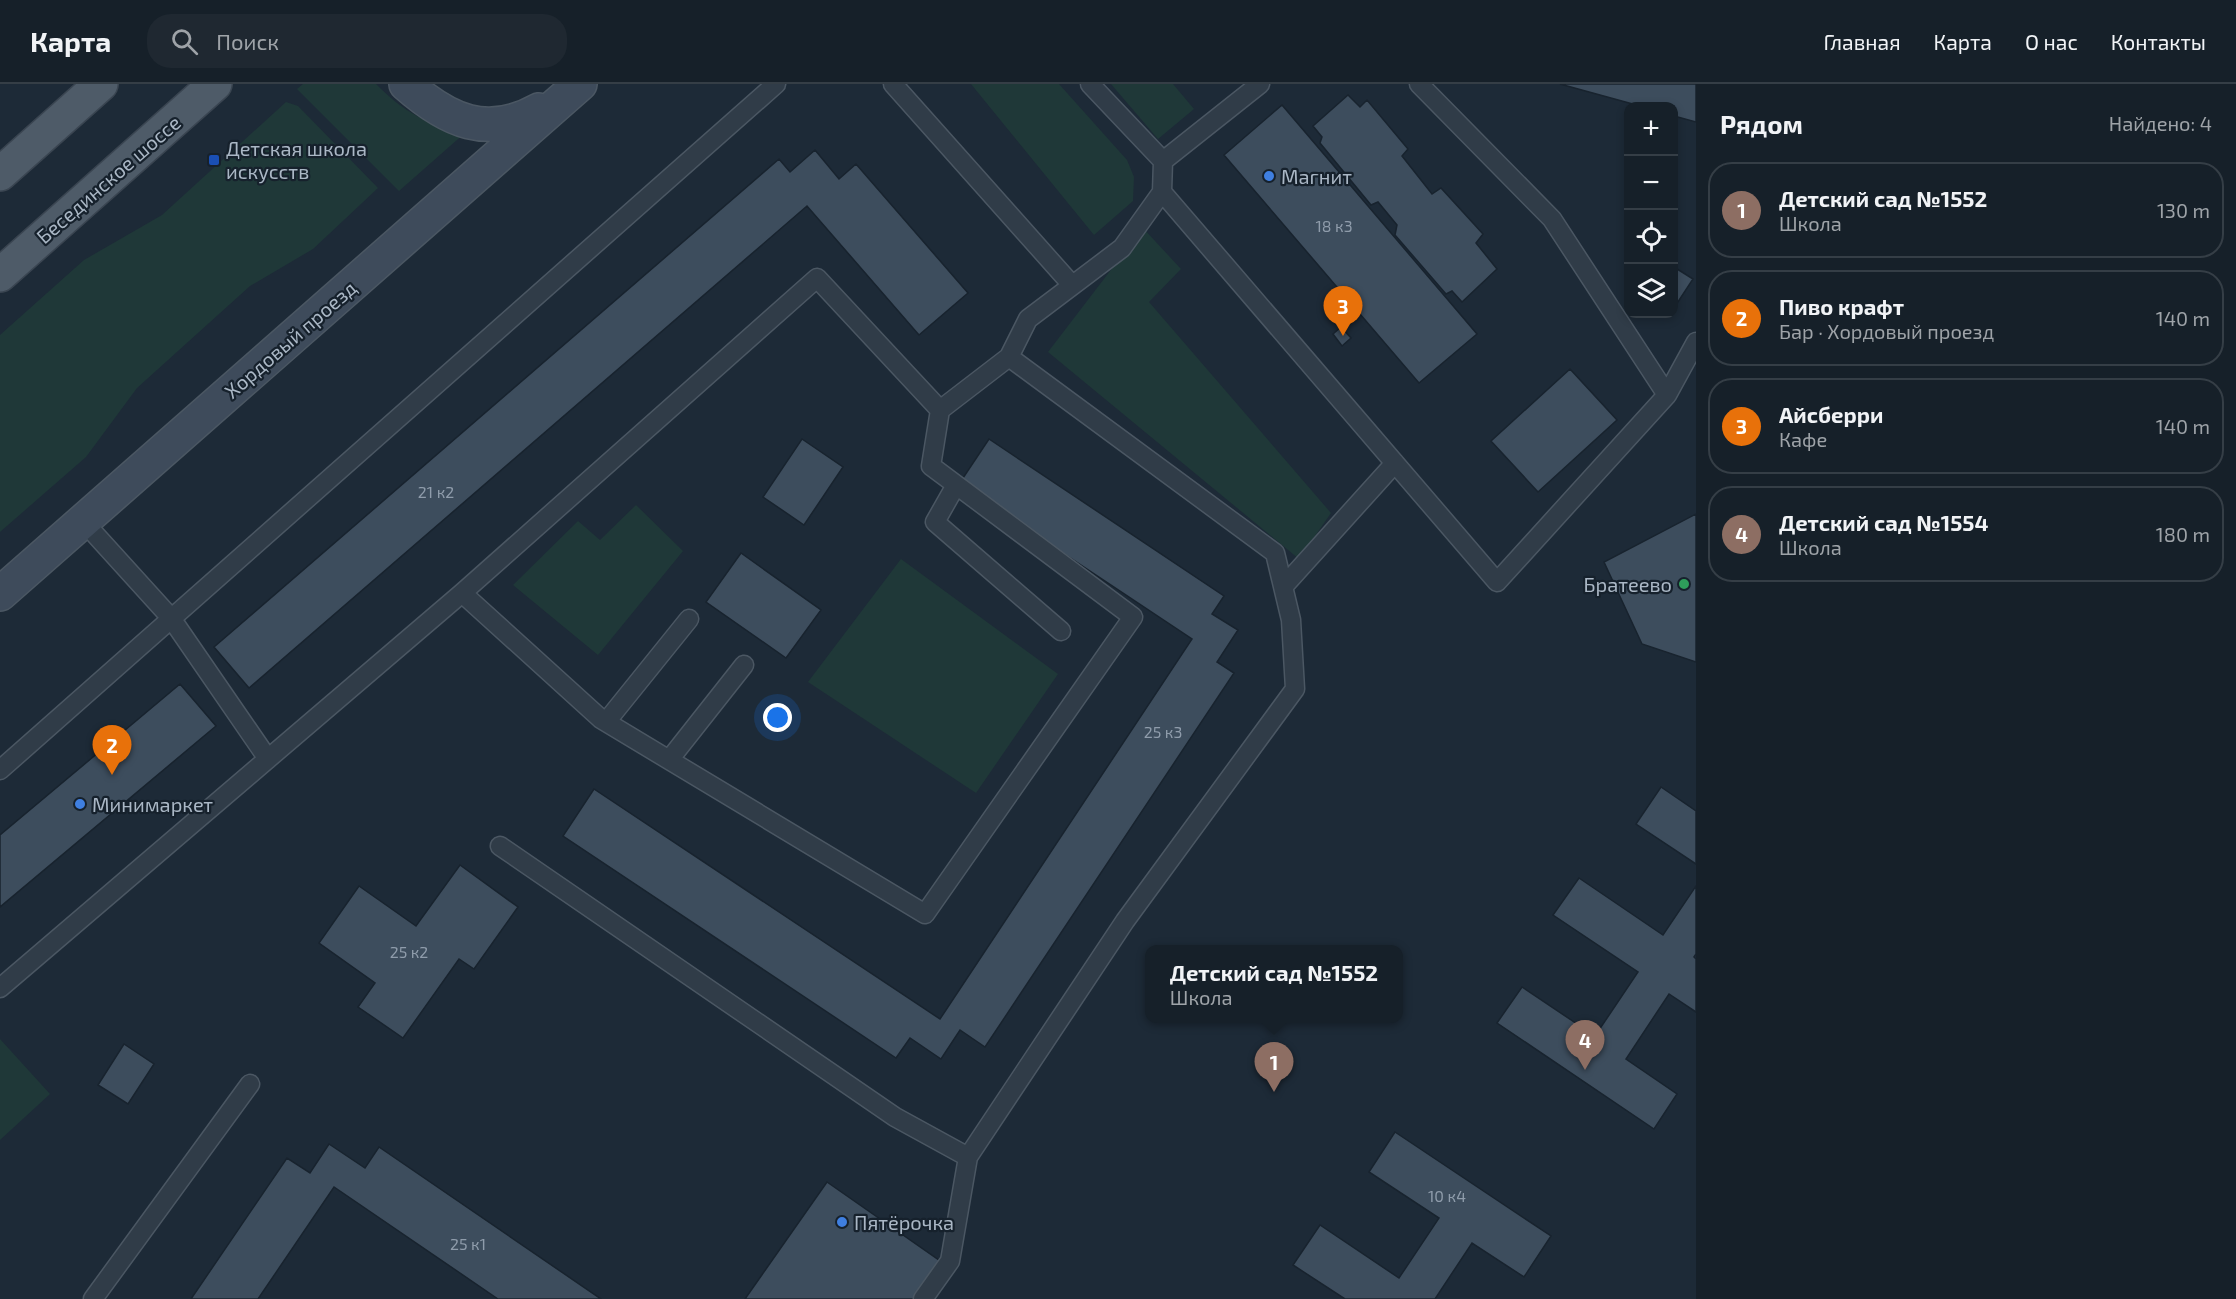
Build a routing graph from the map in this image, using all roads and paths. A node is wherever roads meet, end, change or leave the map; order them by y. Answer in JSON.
{"nodes":[{"id":1,"x":101,"y":84,"type":"edge"},
{"id":2,"x":215,"y":84,"type":"edge"},
{"id":3,"x":406,"y":84,"type":"edge"},
{"id":4,"x":776,"y":84,"type":"edge"},
{"id":5,"x":893,"y":84,"type":"edge"},
{"id":6,"x":1090,"y":84,"type":"edge"},
{"id":7,"x":1260,"y":84,"type":"edge"},
{"id":8,"x":1419,"y":84,"type":"edge"},
{"id":9,"x":575,"y":88,"type":"edge"},
{"id":10,"x":1163,"y":161,"type":"junction"},
{"id":11,"x":0,"y":174,"type":"edge"},
{"id":12,"x":1162,"y":192,"type":"junction"},
{"id":13,"x":0,"y":275,"type":"edge"},
{"id":14,"x":1072,"y":285,"type":"junction"},
{"id":15,"x":1696,"y":342,"type":"edge"},
{"id":16,"x":1009,"y":357,"type":"junction"},
{"id":17,"x":1668,"y":395,"type":"junction"},
{"id":18,"x":940,"y":410,"type":"junction"},
{"id":19,"x":1395,"y":463,"type":"junction"},
{"id":20,"x":956,"y":485,"type":"junction"},
{"id":21,"x":83,"y":521,"type":"junction"},
{"id":22,"x":1283,"y":587,"type":"junction"},
{"id":23,"x":462,"y":593,"type":"junction"},
{"id":24,"x":0,"y":594,"type":"edge"},
{"id":25,"x":171,"y":618,"type":"junction"},
{"id":26,"x":689,"y":620,"type":"dead end"},
{"id":27,"x":1061,"y":631,"type":"dead end"},
{"id":28,"x":744,"y":665,"type":"dead end"},
{"id":29,"x":606,"y":722,"type":"junction"},
{"id":30,"x":268,"y":759,"type":"junction"},
{"id":31,"x":669,"y":760,"type":"junction"},
{"id":32,"x":0,"y":770,"type":"edge"},
{"id":33,"x":500,"y":846,"type":"dead end"},
{"id":34,"x":0,"y":988,"type":"edge"},
{"id":35,"x":250,"y":1084,"type":"dead end"},
{"id":36,"x":968,"y":1157,"type":"junction"},
{"id":37,"x":93,"y":1299,"type":"edge"},
{"id":38,"x":923,"y":1299,"type":"edge"}],
"edges":[{"from":1,"to":11,"type":"main road"},
{"from":2,"to":13,"type":"main road","name":"Бесединское шоссе"},
{"from":3,"to":9,"type":"main road"},
{"from":4,"to":25,"type":"lane"},
{"from":5,"to":14,"type":"lane"},
{"from":6,"to":10,"type":"lane"},
{"from":7,"to":10,"type":"lane"},
{"from":8,"to":17,"type":"lane"},
{"from":9,"to":21,"type":"main road","name":"Хордовый проезд"},
{"from":10,"to":12,"type":"lane"},
{"from":12,"to":14,"type":"lane"},
{"from":12,"to":19,"type":"lane"},
{"from":14,"to":16,"type":"lane"},
{"from":15,"to":17,"type":"lane"},
{"from":16,"to":18,"type":"lane"},
{"from":16,"to":22,"type":"lane"},
{"from":17,"to":19,"type":"lane"},
{"from":18,"to":20,"type":"lane"},
{"from":18,"to":23,"type":"lane"},
{"from":19,"to":22,"type":"lane"},
{"from":20,"to":27,"type":"lane"},
{"from":20,"to":31,"type":"lane"},
{"from":21,"to":24,"type":"main road","name":"Хордовый проезд"},
{"from":21,"to":25,"type":"lane"},
{"from":22,"to":36,"type":"lane"},
{"from":23,"to":29,"type":"lane"},
{"from":23,"to":30,"type":"lane"},
{"from":25,"to":30,"type":"lane"},
{"from":25,"to":32,"type":"lane"},
{"from":26,"to":29,"type":"lane"},
{"from":28,"to":31,"type":"lane"},
{"from":29,"to":31,"type":"lane"},
{"from":30,"to":34,"type":"lane"},
{"from":33,"to":36,"type":"lane"},
{"from":35,"to":37,"type":"lane"},
{"from":36,"to":38,"type":"lane"}]}
